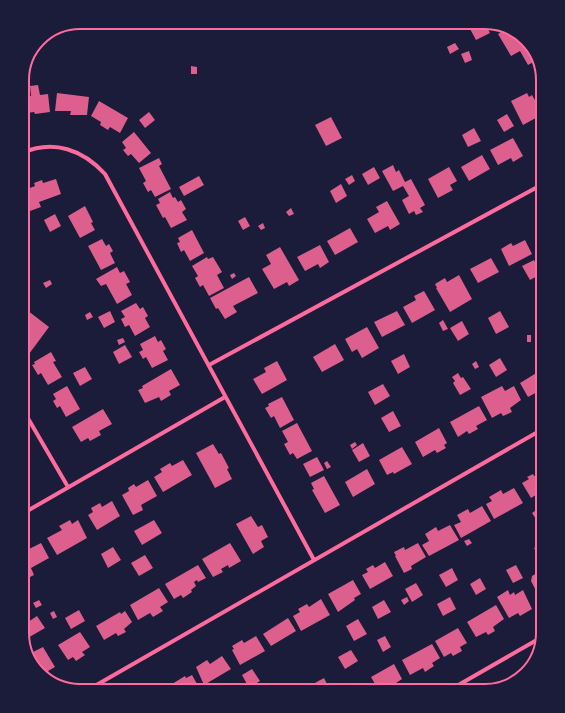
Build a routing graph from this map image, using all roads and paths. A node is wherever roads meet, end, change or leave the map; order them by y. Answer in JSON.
{"nodes":[{"id":1,"x":29,"y":151,"type":"edge"},
{"id":2,"x":536,"y":188,"type":"edge"},
{"id":3,"x":209,"y":365,"type":"junction"},
{"id":4,"x":225,"y":397,"type":"junction"},
{"id":5,"x":29,"y":420,"type":"edge"},
{"id":6,"x":536,"y":433,"type":"edge"},
{"id":7,"x":68,"y":487,"type":"junction"},
{"id":8,"x":29,"y":510,"type":"edge"},
{"id":9,"x":314,"y":560,"type":"junction"},
{"id":10,"x":536,"y":641,"type":"edge"},
{"id":11,"x":98,"y":684,"type":"edge"},
{"id":12,"x":460,"y":684,"type":"edge"}],
"edges":[{"from":1,"to":3,"type":"street"},
{"from":2,"to":3,"type":"street"},
{"from":3,"to":4,"type":"street"},
{"from":4,"to":7,"type":"street"},
{"from":4,"to":9,"type":"street"},
{"from":5,"to":7,"type":"street"},
{"from":6,"to":9,"type":"street"},
{"from":7,"to":8,"type":"street"},
{"from":9,"to":11,"type":"street"},
{"from":10,"to":12,"type":"street"}]}
